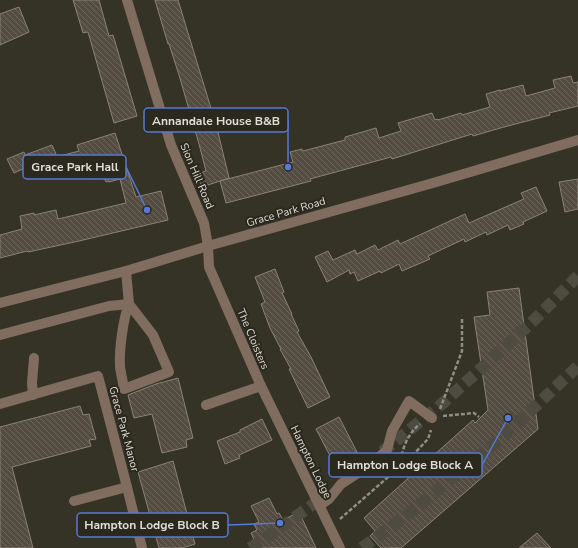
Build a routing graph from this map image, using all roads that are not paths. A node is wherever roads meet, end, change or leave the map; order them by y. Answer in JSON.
{"nodes":[{"id":1,"x":127,"y":0,"type":"edge"},
{"id":2,"x":578,"y":140,"type":"edge"},
{"id":3,"x":208,"y":246,"type":"junction"},
{"id":4,"x":126,"y":271,"type":"junction"},
{"id":5,"x":0,"y":303,"type":"edge"},
{"id":6,"x":129,"y":304,"type":"junction"},
{"id":7,"x":0,"y":335,"type":"edge"},
{"id":8,"x":34,"y":358,"type":"dead end"},
{"id":9,"x":261,"y":386,"type":"junction"},
{"id":10,"x":33,"y":395,"type":"junction"},
{"id":11,"x":0,"y":404,"type":"edge"},
{"id":12,"x":206,"y":405,"type":"dead end"},
{"id":13,"x":435,"y":418,"type":"road end"},
{"id":14,"x":127,"y":487,"type":"junction"},
{"id":15,"x":74,"y":501,"type":"dead end"},
{"id":16,"x":320,"y":505,"type":"junction"},
{"id":17,"x":142,"y":548,"type":"edge"},
{"id":18,"x":340,"y":548,"type":"edge"}],
"edges":[{"from":1,"to":3,"type":"street","name":"Sion Hill Road"},
{"from":2,"to":3,"type":"street","name":"Grace Park Road"},
{"from":3,"to":4,"type":"street","name":"Grace Park Road"},
{"from":3,"to":9,"type":"street","name":"The Cloisters"},
{"from":4,"to":5,"type":"street","name":"Grace Park Road"},
{"from":4,"to":6,"type":"street"},
{"from":6,"to":6,"type":"street"},
{"from":6,"to":7,"type":"street"},
{"from":8,"to":10,"type":"street"},
{"from":9,"to":12,"type":"street","name":"The Cloisters"},
{"from":9,"to":16,"type":"street","name":"Hampton Lodge"},
{"from":10,"to":11,"type":"street"},
{"from":10,"to":14,"type":"street","name":"Grace Park Manor"},
{"from":13,"to":16,"type":"street"},
{"from":14,"to":15,"type":"street","name":"Grace Park Manor"},
{"from":14,"to":17,"type":"street","name":"Grace Park Manor"},
{"from":16,"to":18,"type":"street","name":"Hampton Lodge"}]}
